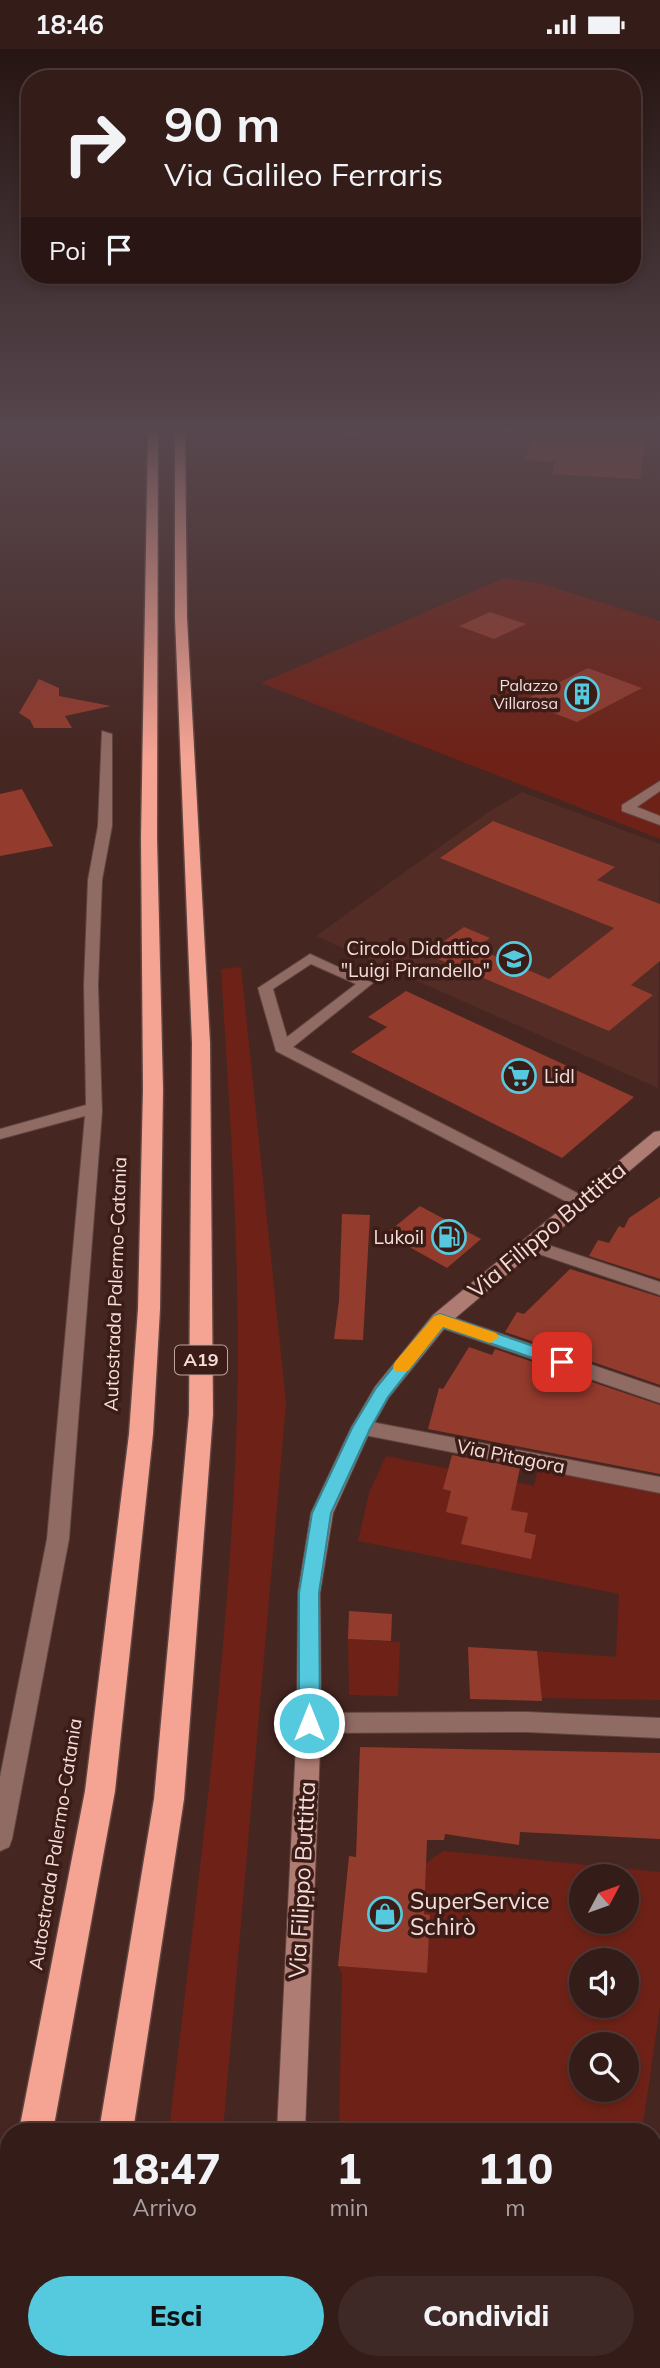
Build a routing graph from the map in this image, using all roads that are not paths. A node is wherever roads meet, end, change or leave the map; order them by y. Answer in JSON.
{"nodes":[{"id":1,"x":152,"y":540,"type":"edge"},
{"id":2,"x":181,"y":540,"type":"edge"},
{"id":3,"x":106,"y":734,"type":"dead end"},
{"id":4,"x":660,"y":785,"type":"edge"},
{"id":5,"x":660,"y":821,"type":"edge"},
{"id":6,"x":282,"y":1048,"type":"junction"},
{"id":7,"x":94,"y":1108,"type":"junction"},
{"id":8,"x":0,"y":1134,"type":"edge"},
{"id":9,"x":660,"y":1136,"type":"edge"},
{"id":10,"x":581,"y":1202,"type":"junction"},
{"id":11,"x":530,"y":1245,"type":"junction"},
{"id":12,"x":660,"y":1289,"type":"edge"},
{"id":13,"x":440,"y":1320,"type":"junction"},
{"id":14,"x":660,"y":1396,"type":"edge"},
{"id":15,"x":361,"y":1428,"type":"junction"},
{"id":16,"x":660,"y":1485,"type":"edge"},
{"id":17,"x":309,"y":1723,"type":"junction"},
{"id":18,"x":660,"y":1728,"type":"edge"},
{"id":19,"x":0,"y":1839,"type":"edge"},
{"id":20,"x":38,"y":2123,"type":"edge"},
{"id":21,"x":117,"y":2123,"type":"edge"},
{"id":22,"x":291,"y":2123,"type":"edge"}],
"edges":[{"from":1,"to":20,"type":"highway","name":"Autostrada Palermo-Catania","number":"A19"},
{"from":2,"to":21,"type":"highway","number":"A19"},
{"from":3,"to":7,"type":"street"},
{"from":4,"to":5,"type":"street"},
{"from":6,"to":6,"type":"street"},
{"from":6,"to":10,"type":"street"},
{"from":7,"to":8,"type":"street"},
{"from":7,"to":19,"type":"street"},
{"from":9,"to":10,"type":"main road","name":"Via Filippo Buttitta"},
{"from":10,"to":11,"type":"main road","name":"Via Filippo Buttitta"},
{"from":11,"to":12,"type":"street"},
{"from":11,"to":13,"type":"main road","name":"Via Filippo Buttitta"},
{"from":13,"to":14,"type":"street"},
{"from":13,"to":15,"type":"main road","name":"Via Filippo Buttitta"},
{"from":15,"to":16,"type":"street","name":"Via Pitagora"},
{"from":15,"to":17,"type":"main road","name":"Via Filippo Buttitta"},
{"from":17,"to":18,"type":"street"},
{"from":17,"to":22,"type":"main road","name":"Via Filippo Buttitta"}]}
